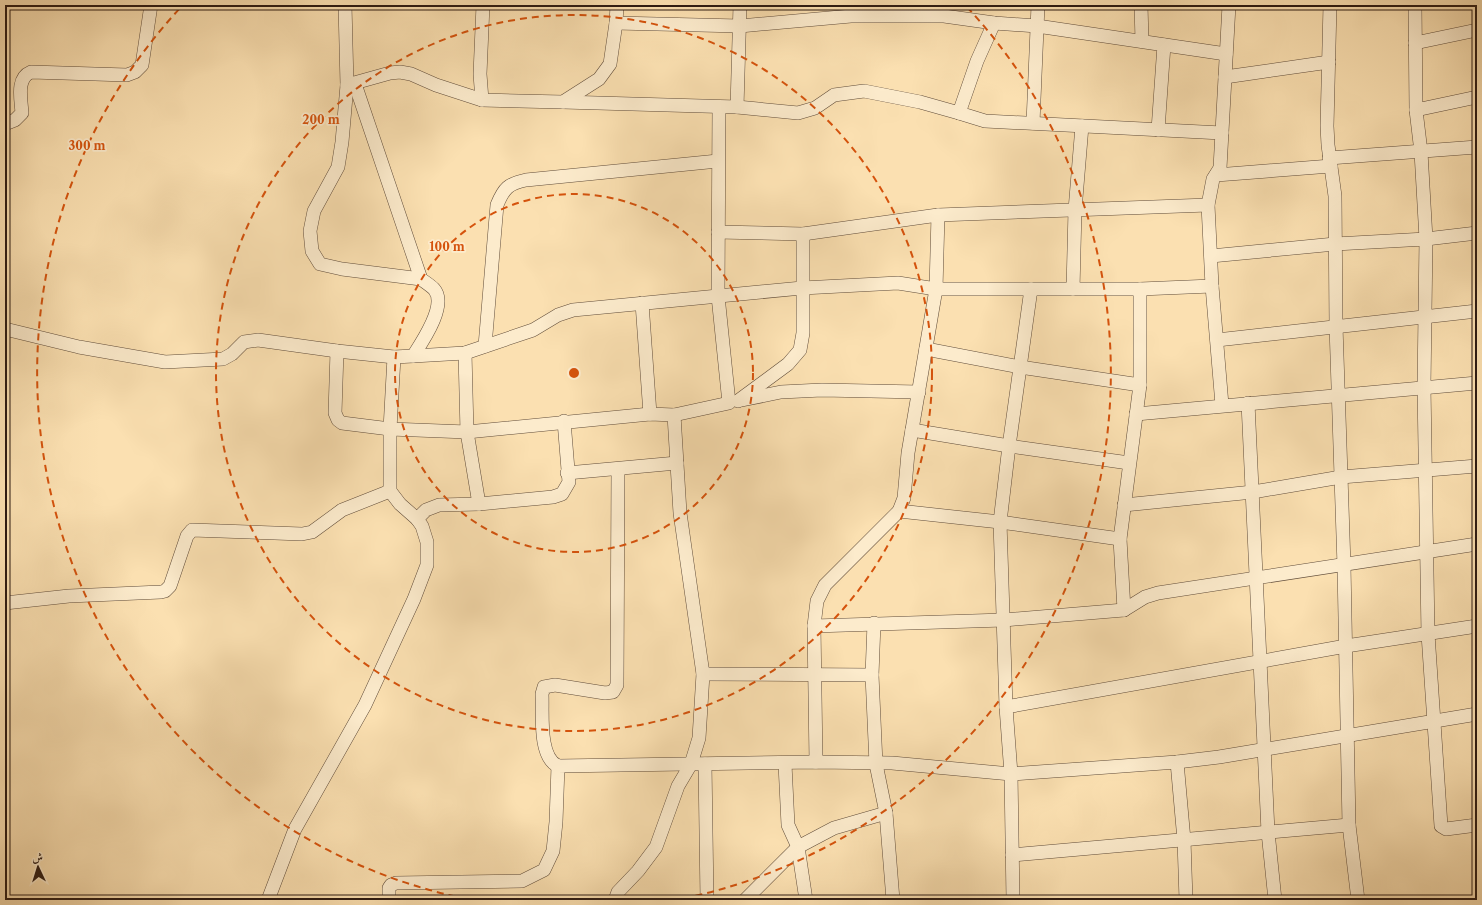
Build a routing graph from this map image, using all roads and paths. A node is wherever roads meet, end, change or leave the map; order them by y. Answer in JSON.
{"nodes":[{"id":1,"x":150,"y":5,"type":"edge"},
{"id":2,"x":345,"y":5,"type":"edge"},
{"id":3,"x":483,"y":5,"type":"edge"},
{"id":4,"x":617,"y":5,"type":"edge"},
{"id":5,"x":740,"y":5,"type":"edge"},
{"id":6,"x":836,"y":5,"type":"edge"},
{"id":7,"x":1038,"y":5,"type":"edge"},
{"id":8,"x":1141,"y":5,"type":"edge"},
{"id":9,"x":1229,"y":5,"type":"edge"},
{"id":10,"x":1330,"y":5,"type":"edge"},
{"id":11,"x":1415,"y":5,"type":"edge"},
{"id":12,"x":945,"y":11,"type":"edge"},
{"id":13,"x":836,"y":18,"type":"junction"},
{"id":14,"x":616,"y":23,"type":"junction"},
{"id":15,"x":994,"y":23,"type":"junction"},
{"id":16,"x":740,"y":26,"type":"junction"},
{"id":17,"x":1037,"y":26,"type":"junction"},
{"id":18,"x":1477,"y":30,"type":"edge"},
{"id":19,"x":1142,"y":41,"type":"junction"},
{"id":20,"x":1415,"y":43,"type":"junction"},
{"id":21,"x":1164,"y":45,"type":"junction"},
{"id":22,"x":1226,"y":54,"type":"junction"},
{"id":23,"x":1329,"y":62,"type":"junction"},
{"id":24,"x":1225,"y":77,"type":"junction"},
{"id":25,"x":351,"y":85,"type":"junction"},
{"id":26,"x":1477,"y":97,"type":"edge"},
{"id":27,"x":482,"y":100,"type":"junction"},
{"id":28,"x":563,"y":102,"type":"junction"},
{"id":29,"x":719,"y":107,"type":"junction"},
{"id":30,"x":737,"y":107,"type":"junction"},
{"id":31,"x":1416,"y":110,"type":"junction"},
{"id":32,"x":960,"y":112,"type":"junction"},
{"id":33,"x":1033,"y":123,"type":"junction"},
{"id":34,"x":5,"y":124,"type":"edge"},
{"id":35,"x":1082,"y":126,"type":"junction"},
{"id":36,"x":1158,"y":130,"type":"junction"},
{"id":37,"x":1222,"y":133,"type":"junction"},
{"id":38,"x":1477,"y":147,"type":"edge"},
{"id":39,"x":1421,"y":152,"type":"junction"},
{"id":40,"x":718,"y":161,"type":"junction"},
{"id":41,"x":1330,"y":162,"type":"junction"},
{"id":42,"x":1216,"y":175,"type":"junction"},
{"id":43,"x":1208,"y":205,"type":"junction"},
{"id":44,"x":1075,"y":210,"type":"junction"},
{"id":45,"x":938,"y":215,"type":"junction"},
{"id":46,"x":718,"y":232,"type":"junction"},
{"id":47,"x":1477,"y":233,"type":"edge"},
{"id":48,"x":803,"y":234,"type":"junction"},
{"id":49,"x":1426,"y":239,"type":"junction"},
{"id":50,"x":1335,"y":244,"type":"junction"},
{"id":51,"x":1211,"y":256,"type":"junction"},
{"id":52,"x":421,"y":279,"type":"junction"},
{"id":53,"x":1212,"y":286,"type":"junction"},
{"id":54,"x":802,"y":288,"type":"junction"},
{"id":55,"x":936,"y":289,"type":"junction"},
{"id":56,"x":1031,"y":289,"type":"junction"},
{"id":57,"x":1073,"y":289,"type":"junction"},
{"id":58,"x":1140,"y":289,"type":"junction"},
{"id":59,"x":718,"y":296,"type":"junction"},
{"id":60,"x":642,"y":303,"type":"junction"},
{"id":61,"x":1477,"y":311,"type":"edge"},
{"id":62,"x":1425,"y":316,"type":"junction"},
{"id":63,"x":1336,"y":326,"type":"junction"},
{"id":64,"x":5,"y":328,"type":"edge"},
{"id":65,"x":1216,"y":340,"type":"junction"},
{"id":66,"x":485,"y":346,"type":"junction"},
{"id":67,"x":926,"y":349,"type":"junction"},
{"id":68,"x":337,"y":351,"type":"junction"},
{"id":69,"x":465,"y":353,"type":"junction"},
{"id":70,"x":412,"y":356,"type":"junction"},
{"id":71,"x":394,"y":357,"type":"junction"},
{"id":72,"x":1020,"y":366,"type":"junction"},
{"id":73,"x":1477,"y":383,"type":"edge"},
{"id":74,"x":1140,"y":384,"type":"junction"},
{"id":75,"x":1424,"y":387,"type":"junction"},
{"id":76,"x":919,"y":392,"type":"junction"},
{"id":77,"x":1338,"y":394,"type":"junction"},
{"id":78,"x":733,"y":402,"type":"junction"},
{"id":79,"x":1248,"y":403,"type":"junction"},
{"id":80,"x":1222,"y":405,"type":"junction"},
{"id":81,"x":650,"y":414,"type":"junction"},
{"id":82,"x":1136,"y":414,"type":"junction"},
{"id":83,"x":674,"y":415,"type":"junction"},
{"id":84,"x":564,"y":421,"type":"junction"},
{"id":85,"x":390,"y":428,"type":"junction"},
{"id":86,"x":912,"y":430,"type":"junction"},
{"id":87,"x":467,"y":432,"type":"junction"},
{"id":88,"x":1008,"y":446,"type":"junction"},
{"id":89,"x":677,"y":463,"type":"junction"},
{"id":90,"x":1129,"y":463,"type":"junction"},
{"id":91,"x":1477,"y":466,"type":"edge"},
{"id":92,"x":618,"y":468,"type":"junction"},
{"id":93,"x":1426,"y":470,"type":"junction"},
{"id":94,"x":567,"y":473,"type":"junction"},
{"id":95,"x":1341,"y":477,"type":"junction"},
{"id":96,"x":390,"y":491,"type":"junction"},
{"id":97,"x":1253,"y":492,"type":"junction"},
{"id":98,"x":479,"y":504,"type":"junction"},
{"id":99,"x":1124,"y":505,"type":"junction"},
{"id":100,"x":899,"y":511,"type":"junction"},
{"id":101,"x":416,"y":519,"type":"junction"},
{"id":102,"x":1000,"y":522,"type":"junction"},
{"id":103,"x":1120,"y":539,"type":"junction"},
{"id":104,"x":1477,"y":544,"type":"edge"},
{"id":105,"x":1427,"y":552,"type":"junction"},
{"id":106,"x":1344,"y":566,"type":"junction"},
{"id":107,"x":1257,"y":578,"type":"junction"},
{"id":108,"x":5,"y":603,"type":"edge"},
{"id":109,"x":1124,"y":610,"type":"junction"},
{"id":110,"x":1004,"y":620,"type":"junction"},
{"id":111,"x":874,"y":623,"type":"junction"},
{"id":112,"x":814,"y":626,"type":"junction"},
{"id":113,"x":1477,"y":626,"type":"edge"},
{"id":114,"x":1428,"y":634,"type":"junction"},
{"id":115,"x":1346,"y":646,"type":"junction"},
{"id":116,"x":1260,"y":661,"type":"junction"},
{"id":117,"x":703,"y":674,"type":"junction"},
{"id":118,"x":814,"y":674,"type":"junction"},
{"id":119,"x":872,"y":675,"type":"junction"},
{"id":120,"x":1006,"y":707,"type":"junction"},
{"id":121,"x":1477,"y":714,"type":"edge"},
{"id":122,"x":1433,"y":721,"type":"junction"},
{"id":123,"x":1347,"y":737,"type":"junction"},
{"id":124,"x":1265,"y":750,"type":"junction"},
{"id":125,"x":816,"y":762,"type":"junction"},
{"id":126,"x":1178,"y":762,"type":"junction"},
{"id":127,"x":691,"y":764,"type":"junction"},
{"id":128,"x":704,"y":764,"type":"junction"},
{"id":129,"x":785,"y":764,"type":"junction"},
{"id":130,"x":876,"y":764,"type":"junction"},
{"id":131,"x":558,"y":766,"type":"junction"},
{"id":132,"x":1011,"y":774,"type":"junction"},
{"id":133,"x":886,"y":813,"type":"junction"},
{"id":134,"x":1349,"y":825,"type":"junction"},
{"id":135,"x":1477,"y":825,"type":"edge"},
{"id":136,"x":1268,"y":832,"type":"junction"},
{"id":137,"x":1184,"y":840,"type":"junction"},
{"id":138,"x":798,"y":847,"type":"junction"},
{"id":139,"x":1012,"y":855,"type":"junction"},
{"id":140,"x":268,"y":900,"type":"edge"},
{"id":141,"x":389,"y":900,"type":"edge"},
{"id":142,"x":615,"y":900,"type":"edge"},
{"id":143,"x":707,"y":900,"type":"edge"},
{"id":144,"x":745,"y":900,"type":"edge"},
{"id":145,"x":806,"y":900,"type":"edge"},
{"id":146,"x":893,"y":900,"type":"edge"},
{"id":147,"x":1013,"y":900,"type":"edge"},
{"id":148,"x":1186,"y":900,"type":"edge"},
{"id":149,"x":1275,"y":900,"type":"edge"},
{"id":150,"x":1358,"y":900,"type":"edge"}],
"edges":[{"from":1,"to":34,"type":"street"},
{"from":2,"to":25,"type":"street"},
{"from":3,"to":27,"type":"street"},
{"from":4,"to":14,"type":"street"},
{"from":5,"to":16,"type":"street"},
{"from":6,"to":13,"type":"street"},
{"from":7,"to":17,"type":"street"},
{"from":8,"to":19,"type":"street"},
{"from":9,"to":22,"type":"street"},
{"from":10,"to":23,"type":"street"},
{"from":11,"to":20,"type":"street"},
{"from":12,"to":13,"type":"street"},
{"from":12,"to":15,"type":"street"},
{"from":13,"to":16,"type":"street"},
{"from":14,"to":16,"type":"street"},
{"from":14,"to":28,"type":"street"},
{"from":15,"to":17,"type":"street"},
{"from":15,"to":32,"type":"street"},
{"from":16,"to":30,"type":"street"},
{"from":17,"to":19,"type":"street"},
{"from":17,"to":33,"type":"street"},
{"from":18,"to":20,"type":"street"},
{"from":19,"to":21,"type":"street"},
{"from":20,"to":31,"type":"street"},
{"from":21,"to":22,"type":"street"},
{"from":21,"to":36,"type":"street"},
{"from":22,"to":24,"type":"street"},
{"from":23,"to":24,"type":"street"},
{"from":23,"to":41,"type":"street"},
{"from":24,"to":37,"type":"street"},
{"from":25,"to":27,"type":"street"},
{"from":25,"to":52,"type":"street"},
{"from":25,"to":52,"type":"street"},
{"from":26,"to":31,"type":"street"},
{"from":27,"to":28,"type":"street"},
{"from":28,"to":29,"type":"street"},
{"from":29,"to":30,"type":"street"},
{"from":29,"to":40,"type":"street"},
{"from":30,"to":32,"type":"street"},
{"from":31,"to":39,"type":"street"},
{"from":32,"to":33,"type":"street"},
{"from":33,"to":35,"type":"street"},
{"from":35,"to":36,"type":"street"},
{"from":35,"to":44,"type":"street"},
{"from":36,"to":37,"type":"street"},
{"from":37,"to":42,"type":"street"},
{"from":38,"to":39,"type":"street"},
{"from":39,"to":41,"type":"street"},
{"from":39,"to":49,"type":"street"},
{"from":40,"to":46,"type":"street"},
{"from":40,"to":66,"type":"street"},
{"from":41,"to":42,"type":"street"},
{"from":41,"to":50,"type":"street"},
{"from":42,"to":43,"type":"street"},
{"from":43,"to":44,"type":"street"},
{"from":43,"to":51,"type":"street"},
{"from":44,"to":45,"type":"street"},
{"from":44,"to":57,"type":"street"},
{"from":45,"to":48,"type":"street"},
{"from":45,"to":55,"type":"street"},
{"from":46,"to":48,"type":"street"},
{"from":46,"to":59,"type":"street"},
{"from":47,"to":49,"type":"street"},
{"from":48,"to":54,"type":"street"},
{"from":49,"to":50,"type":"street"},
{"from":49,"to":62,"type":"street"},
{"from":50,"to":51,"type":"street"},
{"from":50,"to":63,"type":"street"},
{"from":51,"to":53,"type":"street"},
{"from":52,"to":70,"type":"street"},
{"from":53,"to":58,"type":"street"},
{"from":53,"to":65,"type":"street"},
{"from":54,"to":55,"type":"street"},
{"from":54,"to":59,"type":"street"},
{"from":54,"to":78,"type":"street"},
{"from":55,"to":56,"type":"street"},
{"from":55,"to":67,"type":"street"},
{"from":56,"to":57,"type":"street"},
{"from":56,"to":72,"type":"street"},
{"from":57,"to":58,"type":"street"},
{"from":58,"to":74,"type":"street"},
{"from":59,"to":60,"type":"street"},
{"from":59,"to":78,"type":"street"},
{"from":60,"to":66,"type":"street"},
{"from":60,"to":81,"type":"street"},
{"from":61,"to":62,"type":"street"},
{"from":62,"to":63,"type":"street"},
{"from":62,"to":75,"type":"street"},
{"from":63,"to":65,"type":"street"},
{"from":63,"to":77,"type":"street"},
{"from":64,"to":68,"type":"street"},
{"from":65,"to":80,"type":"street"},
{"from":66,"to":69,"type":"street"},
{"from":67,"to":72,"type":"street"},
{"from":67,"to":76,"type":"street"},
{"from":68,"to":71,"type":"street"},
{"from":68,"to":85,"type":"street"},
{"from":69,"to":70,"type":"street"},
{"from":69,"to":87,"type":"street"},
{"from":70,"to":71,"type":"street"},
{"from":71,"to":85,"type":"street"},
{"from":72,"to":74,"type":"street"},
{"from":72,"to":88,"type":"street"},
{"from":73,"to":75,"type":"street"},
{"from":74,"to":82,"type":"street"},
{"from":75,"to":77,"type":"street"},
{"from":75,"to":93,"type":"street"},
{"from":76,"to":78,"type":"street"},
{"from":76,"to":86,"type":"street"},
{"from":77,"to":79,"type":"street"},
{"from":77,"to":95,"type":"street"},
{"from":78,"to":83,"type":"street"},
{"from":79,"to":80,"type":"street"},
{"from":79,"to":97,"type":"street"},
{"from":80,"to":82,"type":"street"},
{"from":81,"to":83,"type":"street"},
{"from":81,"to":84,"type":"street"},
{"from":82,"to":90,"type":"street"},
{"from":83,"to":89,"type":"street"},
{"from":84,"to":87,"type":"street"},
{"from":84,"to":94,"type":"street"},
{"from":85,"to":87,"type":"street"},
{"from":85,"to":96,"type":"street"},
{"from":86,"to":88,"type":"street"},
{"from":86,"to":100,"type":"street"},
{"from":87,"to":98,"type":"street"},
{"from":88,"to":90,"type":"street"},
{"from":88,"to":102,"type":"street"},
{"from":89,"to":92,"type":"street"},
{"from":89,"to":117,"type":"street"},
{"from":90,"to":99,"type":"street"},
{"from":91,"to":93,"type":"street"},
{"from":92,"to":94,"type":"street"},
{"from":92,"to":131,"type":"street"},
{"from":93,"to":95,"type":"street"},
{"from":93,"to":105,"type":"street"},
{"from":94,"to":98,"type":"street"},
{"from":95,"to":97,"type":"street"},
{"from":95,"to":106,"type":"street"},
{"from":96,"to":101,"type":"street"},
{"from":96,"to":108,"type":"street"},
{"from":97,"to":99,"type":"street"},
{"from":97,"to":107,"type":"street"},
{"from":98,"to":101,"type":"street"},
{"from":99,"to":103,"type":"street"},
{"from":100,"to":102,"type":"street"},
{"from":100,"to":112,"type":"street"},
{"from":101,"to":140,"type":"street"},
{"from":102,"to":103,"type":"street"},
{"from":102,"to":110,"type":"street"},
{"from":103,"to":109,"type":"street"},
{"from":104,"to":105,"type":"street"},
{"from":105,"to":106,"type":"street"},
{"from":105,"to":114,"type":"street"},
{"from":106,"to":107,"type":"street"},
{"from":106,"to":115,"type":"street"},
{"from":107,"to":109,"type":"street"},
{"from":107,"to":116,"type":"street"},
{"from":109,"to":110,"type":"street"},
{"from":110,"to":111,"type":"street"},
{"from":110,"to":120,"type":"street"},
{"from":111,"to":112,"type":"street"},
{"from":111,"to":119,"type":"street"},
{"from":112,"to":118,"type":"street"},
{"from":113,"to":114,"type":"street"},
{"from":114,"to":115,"type":"street"},
{"from":114,"to":122,"type":"street"},
{"from":115,"to":116,"type":"street"},
{"from":115,"to":123,"type":"street"},
{"from":116,"to":120,"type":"street"},
{"from":116,"to":124,"type":"street"},
{"from":117,"to":118,"type":"street"},
{"from":117,"to":127,"type":"street"},
{"from":118,"to":119,"type":"street"},
{"from":118,"to":125,"type":"street"},
{"from":119,"to":130,"type":"street"},
{"from":120,"to":132,"type":"street"},
{"from":121,"to":122,"type":"street"},
{"from":122,"to":123,"type":"street"},
{"from":122,"to":135,"type":"street"},
{"from":123,"to":124,"type":"street"},
{"from":123,"to":134,"type":"street"},
{"from":124,"to":126,"type":"street"},
{"from":124,"to":136,"type":"street"},
{"from":125,"to":129,"type":"street"},
{"from":125,"to":130,"type":"street"},
{"from":126,"to":132,"type":"street"},
{"from":126,"to":137,"type":"street"},
{"from":127,"to":128,"type":"street"},
{"from":127,"to":131,"type":"street"},
{"from":127,"to":142,"type":"street"},
{"from":128,"to":129,"type":"street"},
{"from":128,"to":143,"type":"street"},
{"from":129,"to":138,"type":"street"},
{"from":130,"to":132,"type":"street"},
{"from":130,"to":133,"type":"street"},
{"from":131,"to":141,"type":"street"},
{"from":132,"to":139,"type":"street"},
{"from":133,"to":138,"type":"street"},
{"from":133,"to":146,"type":"street"},
{"from":134,"to":136,"type":"street"},
{"from":134,"to":150,"type":"street"},
{"from":136,"to":137,"type":"street"},
{"from":136,"to":149,"type":"street"},
{"from":137,"to":139,"type":"street"},
{"from":137,"to":148,"type":"street"},
{"from":138,"to":144,"type":"street"},
{"from":138,"to":145,"type":"street"},
{"from":139,"to":147,"type":"street"}]}
